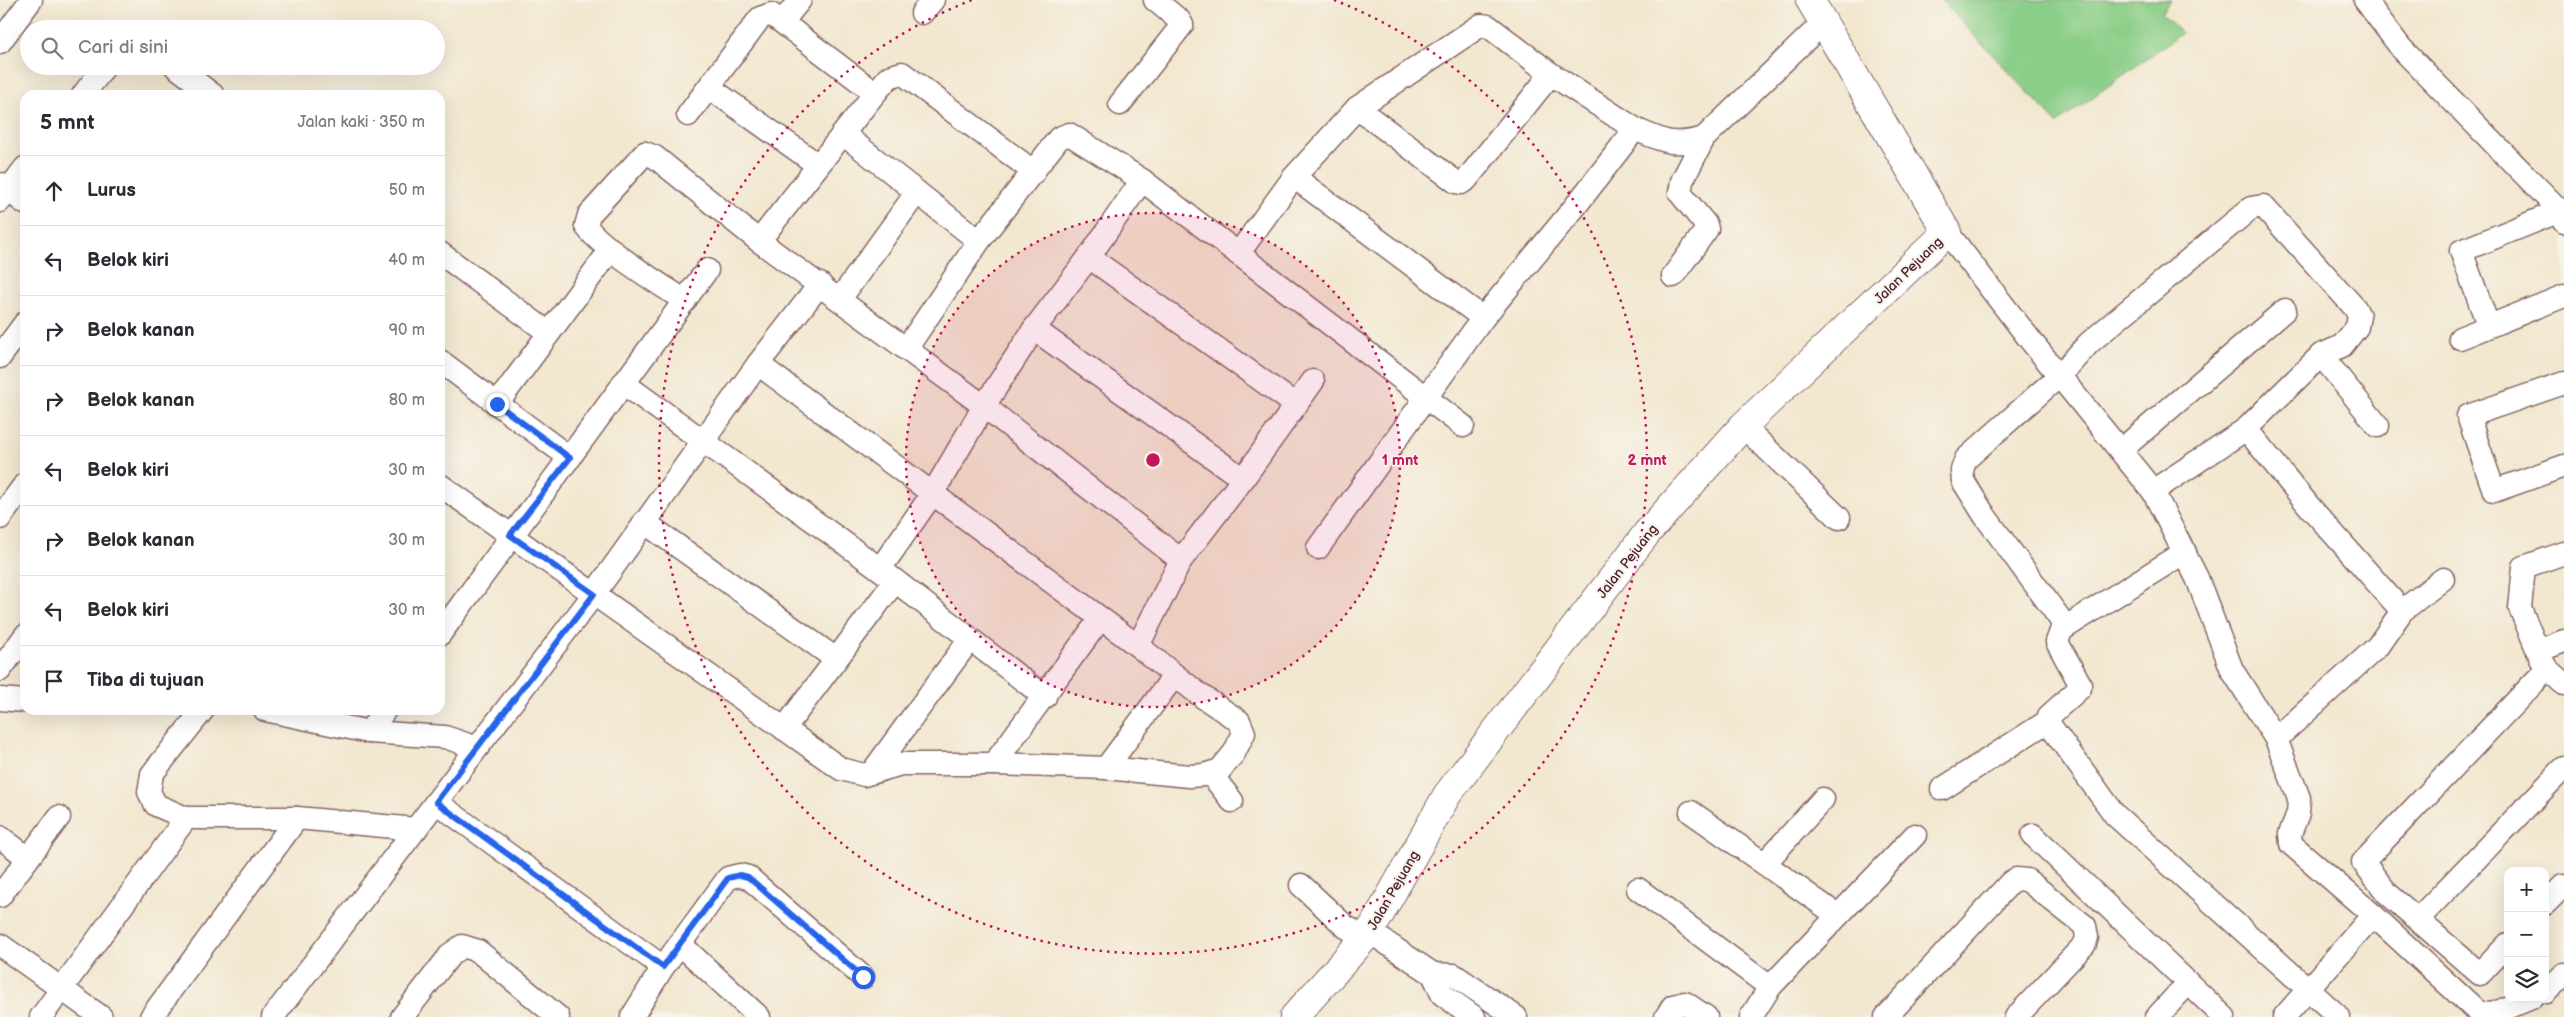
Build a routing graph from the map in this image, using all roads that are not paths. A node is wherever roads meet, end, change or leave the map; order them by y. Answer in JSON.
{"nodes":[{"id":1,"x":31,"y":0,"type":"edge"},
{"id":2,"x":800,"y":0,"type":"edge"},
{"id":3,"x":1155,"y":0,"type":"edge"},
{"id":4,"x":2365,"y":0,"type":"edge"},
{"id":5,"x":1816,"y":11,"type":"edge"},
{"id":6,"x":782,"y":22,"type":"junction"},
{"id":7,"x":0,"y":42,"type":"edge"},
{"id":8,"x":1551,"y":74,"type":"junction"},
{"id":9,"x":98,"y":75,"type":"edge"},
{"id":10,"x":187,"y":75,"type":"edge"},
{"id":11,"x":710,"y":88,"type":"junction"},
{"id":12,"x":87,"y":90,"type":"edge"},
{"id":13,"x":206,"y":90,"type":"edge"},
{"id":14,"x":875,"y":93,"type":"junction"},
{"id":15,"x":1120,"y":104,"type":"dead end"},
{"id":16,"x":1357,"y":108,"type":"junction"},
{"id":17,"x":688,"y":115,"type":"dead end"},
{"id":18,"x":1635,"y":129,"type":"junction"},
{"id":19,"x":843,"y":134,"type":"junction"},
{"id":20,"x":1704,"y":138,"type":"junction"},
{"id":21,"x":818,"y":165,"type":"junction"},
{"id":22,"x":1034,"y":172,"type":"junction"},
{"id":23,"x":20,"y":176,"type":"edge"},
{"id":24,"x":1294,"y":177,"type":"junction"},
{"id":25,"x":1142,"y":180,"type":"junction"},
{"id":26,"x":917,"y":192,"type":"junction"},
{"id":27,"x":8,"y":195,"type":"edge"},
{"id":28,"x":2562,"y":216,"type":"edge"},
{"id":29,"x":1947,"y":232,"type":"junction"},
{"id":30,"x":760,"y":241,"type":"junction"},
{"id":31,"x":979,"y":241,"type":"junction"},
{"id":32,"x":611,"y":249,"type":"junction"},
{"id":33,"x":1238,"y":254,"type":"junction"},
{"id":34,"x":445,"y":257,"type":"edge"},
{"id":35,"x":1089,"y":258,"type":"junction"},
{"id":36,"x":707,"y":270,"type":"dead end"},
{"id":37,"x":1673,"y":276,"type":"dead end"},
{"id":38,"x":820,"y":284,"type":"junction"},
{"id":39,"x":2564,"y":296,"type":"edge"},
{"id":40,"x":840,"y":299,"type":"junction"},
{"id":41,"x":684,"y":301,"type":"junction"},
{"id":42,"x":2285,"y":310,"type":"dead end"},
{"id":43,"x":1483,"y":318,"type":"junction"},
{"id":44,"x":2487,"y":322,"type":"dead end"},
{"id":45,"x":1034,"y":329,"type":"junction"},
{"id":46,"x":20,"y":330,"type":"edge"},
{"id":47,"x":549,"y":333,"type":"junction"},
{"id":48,"x":2460,"y":338,"type":"dead end"},
{"id":49,"x":906,"y":349,"type":"junction"},
{"id":50,"x":2321,"y":355,"type":"junction"},
{"id":51,"x":0,"y":357,"type":"edge"},
{"id":52,"x":758,"y":364,"type":"junction"},
{"id":53,"x":445,"y":365,"type":"edge"},
{"id":54,"x":2060,"y":375,"type":"junction"},
{"id":55,"x":1313,"y":381,"type":"dead end"},
{"id":56,"x":623,"y":383,"type":"junction"},
{"id":57,"x":2564,"y":383,"type":"edge"},
{"id":58,"x":1427,"y":398,"type":"junction"},
{"id":59,"x":497,"y":404,"type":"junction"},
{"id":60,"x":1296,"y":404,"type":"junction"},
{"id":61,"x":984,"y":406,"type":"junction"},
{"id":62,"x":1463,"y":426,"type":"dead end"},
{"id":63,"x":1744,"y":426,"type":"junction"},
{"id":64,"x":2378,"y":426,"type":"dead end"},
{"id":65,"x":2246,"y":429,"type":"junction"},
{"id":66,"x":705,"y":441,"type":"junction"},
{"id":67,"x":2121,"y":450,"type":"junction"},
{"id":68,"x":570,"y":458,"type":"junction"},
{"id":69,"x":2564,"y":466,"type":"edge"},
{"id":70,"x":1243,"y":479,"type":"junction"},
{"id":71,"x":445,"y":488,"type":"edge"},
{"id":72,"x":20,"y":491,"type":"edge"},
{"id":73,"x":2153,"y":491,"type":"junction"},
{"id":74,"x":933,"y":494,"type":"junction"},
{"id":75,"x":0,"y":518,"type":"edge"},
{"id":76,"x":1838,"y":518,"type":"dead end"},
{"id":77,"x":644,"y":522,"type":"junction"},
{"id":78,"x":510,"y":535,"type":"junction"},
{"id":79,"x":1318,"y":548,"type":"dead end"},
{"id":80,"x":2185,"y":552,"type":"junction"},
{"id":81,"x":2564,"y":552,"type":"edge"},
{"id":82,"x":1181,"y":560,"type":"junction"},
{"id":83,"x":887,"y":575,"type":"junction"},
{"id":84,"x":2443,"y":579,"type":"dead end"},
{"id":85,"x":594,"y":594,"type":"junction"},
{"id":86,"x":448,"y":606,"type":"edge"},
{"id":87,"x":2402,"y":611,"type":"junction"},
{"id":88,"x":1100,"y":619,"type":"junction"},
{"id":89,"x":2066,"y":627,"type":"junction"},
{"id":90,"x":970,"y":639,"type":"junction"},
{"id":91,"x":2564,"y":641,"type":"edge"},
{"id":92,"x":20,"y":643,"type":"edge"},
{"id":93,"x":1138,"y":646,"type":"junction"},
{"id":94,"x":836,"y":658,"type":"junction"},
{"id":95,"x":2542,"y":660,"type":"junction"},
{"id":96,"x":0,"y":670,"type":"edge"},
{"id":97,"x":1174,"y":676,"type":"junction"},
{"id":98,"x":2564,"y":684,"type":"edge"},
{"id":99,"x":1045,"y":697,"type":"junction"},
{"id":100,"x":0,"y":699,"type":"edge"},
{"id":101,"x":20,"y":701,"type":"edge"},
{"id":102,"x":199,"y":715,"type":"edge"},
{"id":103,"x":289,"y":715,"type":"edge"},
{"id":104,"x":381,"y":715,"type":"edge"},
{"id":105,"x":2048,"y":721,"type":"junction"},
{"id":106,"x":784,"y":729,"type":"junction"},
{"id":107,"x":369,"y":732,"type":"junction"},
{"id":108,"x":2276,"y":739,"type":"junction"},
{"id":109,"x":477,"y":748,"type":"junction"},
{"id":110,"x":994,"y":764,"type":"junction"},
{"id":111,"x":1106,"y":768,"type":"junction"},
{"id":112,"x":2564,"y":768,"type":"edge"},
{"id":113,"x":873,"y":771,"type":"junction"},
{"id":114,"x":1211,"y":774,"type":"junction"},
{"id":115,"x":1942,"y":789,"type":"dead end"},
{"id":116,"x":1823,"y":799,"type":"dead end"},
{"id":117,"x":1232,"y":801,"type":"dead end"},
{"id":118,"x":436,"y":802,"type":"junction"},
{"id":119,"x":1692,"y":812,"type":"dead end"},
{"id":120,"x":59,"y":817,"type":"dead end"},
{"id":121,"x":186,"y":818,"type":"junction"},
{"id":122,"x":298,"y":818,"type":"junction"},
{"id":123,"x":416,"y":829,"type":"junction"},
{"id":124,"x":1915,"y":835,"type":"dead end"},
{"id":125,"x":2033,"y":835,"type":"dead end"},
{"id":126,"x":0,"y":837,"type":"edge"},
{"id":127,"x":28,"y":858,"type":"junction"},
{"id":128,"x":1765,"y":862,"type":"junction"},
{"id":129,"x":1301,"y":885,"type":"dead end"},
{"id":130,"x":2564,"y":885,"type":"edge"},
{"id":131,"x":1638,"y":889,"type":"dead end"},
{"id":132,"x":0,"y":896,"type":"edge"},
{"id":133,"x":2549,"y":900,"type":"edge"},
{"id":134,"x":1837,"y":915,"type":"junction"},
{"id":135,"x":2373,"y":915,"type":"junction"},
{"id":136,"x":2418,"y":919,"type":"junction"},
{"id":137,"x":1370,"y":932,"type":"junction"},
{"id":138,"x":680,"y":944,"type":"junction"},
{"id":139,"x":0,"y":945,"type":"edge"},
{"id":140,"x":2504,"y":948,"type":"edge"},
{"id":141,"x":663,"y":967,"type":"junction"},
{"id":142,"x":1433,"y":974,"type":"junction"},
{"id":143,"x":2564,"y":974,"type":"edge"},
{"id":144,"x":863,"y":977,"type":"dead end"},
{"id":145,"x":2188,"y":983,"type":"junction"},
{"id":146,"x":2564,"y":984,"type":"edge"},
{"id":147,"x":1770,"y":987,"type":"junction"},
{"id":148,"x":62,"y":988,"type":"junction"},
{"id":149,"x":2549,"y":989,"type":"edge"},
{"id":150,"x":2309,"y":990,"type":"junction"},
{"id":151,"x":2549,"y":991,"type":"edge"},
{"id":152,"x":2522,"y":1002,"type":"edge"},
{"id":153,"x":41,"y":1017,"type":"edge"},
{"id":154,"x":101,"y":1017,"type":"edge"},
{"id":155,"x":151,"y":1017,"type":"edge"},
{"id":156,"x":273,"y":1017,"type":"edge"},
{"id":157,"x":402,"y":1017,"type":"edge"},
{"id":158,"x":558,"y":1017,"type":"edge"},
{"id":159,"x":632,"y":1017,"type":"edge"},
{"id":160,"x":759,"y":1017,"type":"edge"},
{"id":161,"x":1294,"y":1017,"type":"edge"},
{"id":162,"x":1474,"y":1017,"type":"edge"},
{"id":163,"x":1516,"y":1017,"type":"edge"},
{"id":164,"x":1666,"y":1017,"type":"edge"},
{"id":165,"x":1706,"y":1017,"type":"edge"},
{"id":166,"x":1751,"y":1017,"type":"edge"},
{"id":167,"x":1886,"y":1017,"type":"edge"},
{"id":168,"x":2016,"y":1017,"type":"edge"},
{"id":169,"x":2157,"y":1017,"type":"edge"},
{"id":170,"x":2224,"y":1017,"type":"edge"},
{"id":171,"x":2284,"y":1017,"type":"edge"},
{"id":172,"x":2339,"y":1017,"type":"edge"}],
"edges":[{"from":1,"to":7,"type":"street"},
{"from":2,"to":6,"type":"street"},
{"from":3,"to":15,"type":"street"},
{"from":4,"to":28,"type":"street"},
{"from":5,"to":20,"type":"street","name":"Jalan Pejuang"},
{"from":5,"to":29,"type":"street","name":"Jalan Pejuang"},
{"from":6,"to":11,"type":"street"},
{"from":6,"to":14,"type":"street"},
{"from":8,"to":16,"type":"street"},
{"from":8,"to":16,"type":"street"},
{"from":8,"to":18,"type":"street"},
{"from":9,"to":12,"type":"street"},
{"from":10,"to":13,"type":"street"},
{"from":11,"to":17,"type":"street"},
{"from":11,"to":21,"type":"street"},
{"from":14,"to":19,"type":"street"},
{"from":14,"to":22,"type":"street"},
{"from":16,"to":24,"type":"street"},
{"from":18,"to":20,"type":"street"},
{"from":18,"to":43,"type":"street"},
{"from":19,"to":21,"type":"street"},
{"from":19,"to":26,"type":"street"},
{"from":20,"to":37,"type":"street"},
{"from":21,"to":30,"type":"street"},
{"from":22,"to":25,"type":"street"},
{"from":22,"to":31,"type":"street"},
{"from":23,"to":27,"type":"street"},
{"from":24,"to":33,"type":"street"},
{"from":24,"to":43,"type":"street"},
{"from":25,"to":33,"type":"street"},
{"from":25,"to":35,"type":"street"},
{"from":26,"to":31,"type":"street"},
{"from":26,"to":40,"type":"street"},
{"from":28,"to":44,"type":"street"},
{"from":29,"to":54,"type":"street"},
{"from":29,"to":63,"type":"street","name":"Jalan Pejuang"},
{"from":30,"to":32,"type":"street"},
{"from":30,"to":38,"type":"street"},
{"from":31,"to":49,"type":"street"},
{"from":32,"to":41,"type":"street"},
{"from":32,"to":47,"type":"street"},
{"from":33,"to":58,"type":"street"},
{"from":34,"to":47,"type":"street"},
{"from":35,"to":45,"type":"street"},
{"from":35,"to":60,"type":"street"},
{"from":36,"to":41,"type":"street"},
{"from":38,"to":40,"type":"street"},
{"from":38,"to":52,"type":"street"},
{"from":39,"to":48,"type":"street"},
{"from":40,"to":49,"type":"street"},
{"from":41,"to":56,"type":"street"},
{"from":42,"to":67,"type":"street"},
{"from":43,"to":58,"type":"street"},
{"from":45,"to":61,"type":"street"},
{"from":45,"to":70,"type":"street"},
{"from":46,"to":51,"type":"street"},
{"from":47,"to":59,"type":"street"},
{"from":49,"to":61,"type":"street"},
{"from":50,"to":54,"type":"street"},
{"from":50,"to":64,"type":"street"},
{"from":50,"to":65,"type":"street"},
{"from":52,"to":66,"type":"street"},
{"from":52,"to":74,"type":"street"},
{"from":53,"to":59,"type":"street"},
{"from":54,"to":67,"type":"street"},
{"from":54,"to":89,"type":"street"},
{"from":55,"to":60,"type":"street"},
{"from":56,"to":66,"type":"street"},
{"from":56,"to":68,"type":"street"},
{"from":57,"to":69,"type":"street"},
{"from":58,"to":62,"type":"street"},
{"from":58,"to":79,"type":"street"},
{"from":59,"to":68,"type":"street"},
{"from":60,"to":70,"type":"street"},
{"from":61,"to":74,"type":"street"},
{"from":61,"to":82,"type":"street"},
{"from":63,"to":76,"type":"street"},
{"from":63,"to":137,"type":"street","name":"Jalan Pejuang"},
{"from":65,"to":73,"type":"street"},
{"from":65,"to":87,"type":"street"},
{"from":66,"to":77,"type":"street"},
{"from":66,"to":83,"type":"street"},
{"from":67,"to":73,"type":"street"},
{"from":68,"to":78,"type":"street"},
{"from":70,"to":82,"type":"street"},
{"from":71,"to":78,"type":"street"},
{"from":72,"to":75,"type":"street"},
{"from":73,"to":80,"type":"street"},
{"from":74,"to":83,"type":"street"},
{"from":74,"to":88,"type":"street"},
{"from":77,"to":85,"type":"street"},
{"from":77,"to":94,"type":"street"},
{"from":78,"to":85,"type":"street"},
{"from":78,"to":86,"type":"street"},
{"from":80,"to":89,"type":"street"},
{"from":80,"to":108,"type":"street"},
{"from":81,"to":95,"type":"street"},
{"from":82,"to":93,"type":"street"},
{"from":83,"to":90,"type":"street"},
{"from":83,"to":94,"type":"street"},
{"from":84,"to":87,"type":"street"},
{"from":85,"to":106,"type":"street"},
{"from":85,"to":109,"type":"street"},
{"from":87,"to":108,"type":"street"},
{"from":88,"to":93,"type":"street"},
{"from":88,"to":99,"type":"street"},
{"from":89,"to":105,"type":"street"},
{"from":90,"to":99,"type":"street"},
{"from":90,"to":113,"type":"street"},
{"from":91,"to":95,"type":"street"},
{"from":92,"to":96,"type":"street"},
{"from":93,"to":97,"type":"street"},
{"from":94,"to":106,"type":"street"},
{"from":95,"to":98,"type":"street"},
{"from":95,"to":136,"type":"street"},
{"from":97,"to":111,"type":"street"},
{"from":97,"to":114,"type":"street"},
{"from":99,"to":110,"type":"street"},
{"from":100,"to":101,"type":"street"},
{"from":102,"to":121,"type":"street"},
{"from":103,"to":107,"type":"street"},
{"from":104,"to":107,"type":"street"},
{"from":105,"to":115,"type":"street"},
{"from":105,"to":150,"type":"street"},
{"from":106,"to":113,"type":"street"},
{"from":107,"to":109,"type":"street"},
{"from":108,"to":135,"type":"street"},
{"from":109,"to":118,"type":"street"},
{"from":110,"to":111,"type":"street"},
{"from":110,"to":113,"type":"street"},
{"from":111,"to":114,"type":"street"},
{"from":112,"to":136,"type":"street"},
{"from":114,"to":117,"type":"street"},
{"from":116,"to":128,"type":"street"},
{"from":118,"to":123,"type":"street"},
{"from":118,"to":141,"type":"street"},
{"from":119,"to":128,"type":"street"},
{"from":120,"to":127,"type":"street"},
{"from":121,"to":122,"type":"street"},
{"from":121,"to":148,"type":"street"},
{"from":122,"to":123,"type":"street"},
{"from":122,"to":155,"type":"street"},
{"from":123,"to":156,"type":"street"},
{"from":124,"to":134,"type":"street"},
{"from":125,"to":145,"type":"street"},
{"from":126,"to":127,"type":"street"},
{"from":127,"to":132,"type":"street"},
{"from":128,"to":134,"type":"street"},
{"from":129,"to":137,"type":"street"},
{"from":130,"to":133,"type":"street"},
{"from":131,"to":147,"type":"street"},
{"from":134,"to":147,"type":"street"},
{"from":135,"to":150,"type":"street"},
{"from":135,"to":152,"type":"street"},
{"from":136,"to":140,"type":"street"},
{"from":137,"to":142,"type":"street"},
{"from":137,"to":161,"type":"street","name":"Jalan Pejuang"},
{"from":138,"to":141,"type":"street"},
{"from":138,"to":144,"type":"street"},
{"from":138,"to":160,"type":"street"},
{"from":139,"to":148,"type":"street"},
{"from":141,"to":159,"type":"street"},
{"from":142,"to":162,"type":"street"},
{"from":142,"to":163,"type":"street"},
{"from":143,"to":149,"type":"street"},
{"from":145,"to":169,"type":"street"},
{"from":145,"to":170,"type":"street"},
{"from":146,"to":151,"type":"street"},
{"from":147,"to":166,"type":"street"},
{"from":148,"to":153,"type":"street"},
{"from":148,"to":154,"type":"street"},
{"from":150,"to":171,"type":"street"},
{"from":150,"to":172,"type":"street"},
{"from":157,"to":158,"type":"street"},
{"from":164,"to":165,"type":"street"},
{"from":167,"to":168,"type":"street"}]}
